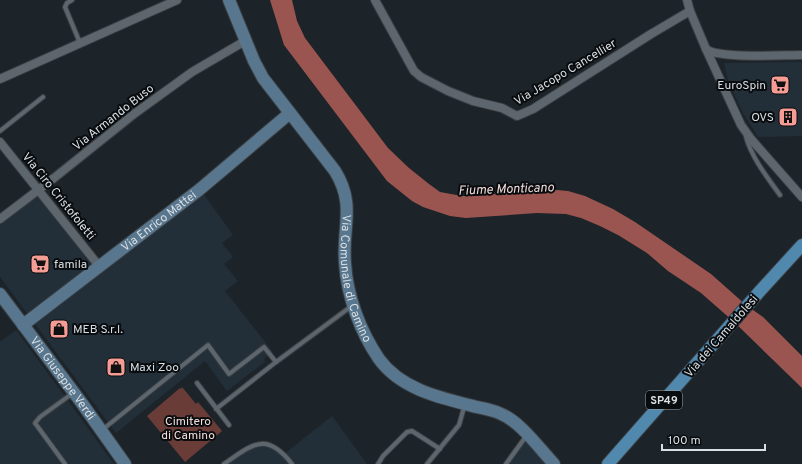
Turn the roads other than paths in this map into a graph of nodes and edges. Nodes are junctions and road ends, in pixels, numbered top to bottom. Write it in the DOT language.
graph roads {
  1 [pos="72,0"];
  2 [pos="177,0"];
  3 [pos="228,0"];
  4 [pos="375,0"];
  5 [pos="687,0"];
  6 [pos="65,2"];
  7 [pos="690,11"];
  8 [pos="245,41"];
  9 [pos="80,43"];
  10 [pos="706,49"];
  11 [pos="727,55"];
  12 [pos="802,55"];
  13 [pos="714,68"];
  14 [pos="0,79"];
  15 [pos="43,97"];
  16 [pos="290,113"];
  17 [pos="745,130"];
  18 [pos="0,131"];
  19 [pos="0,142"];
  20 [pos="39,190"];
  21 [pos="780,195"];
  22 [pos="802,197"];
  23 [pos="0,219"];
  24 [pos="802,245"];
  25 [pos="99,266"];
  26 [pos="0,294"];
  27 [pos="349,308"];
  28 [pos="23,325"];
  29 [pos="276,362"];
  30 [pos="197,383"];
  31 [pos="74,392"];
  32 [pos="465,404"];
  33 [pos="216,408"];
  34 [pos="228,425"];
  35 [pos="101,431"];
  36 [pos="528,435"];
  37 [pos="440,448"];
  38 [pos="509,460"];
  39 [pos="66,464"];
  40 [pos="125,464"];
  41 [pos="224,464"];
  42 [pos="292,464"];
  43 [pos="378,464"];
  44 [pos="427,464"];
  45 [pos="506,464"];
  46 [pos="513,464"];
  47 [pos="554,464"];
  48 [pos="608,464"];
  1 -- 6 [label="lane"];
  2 -- 9 [label="street"];
  3 -- 8 [label="street, Via Comunale di Camino"];
  4 -- 7 [label="street, Via Jacopo Cancellier"];
  5 -- 7 [label="street"];
  6 -- 9 [label="lane"];
  7 -- 10 [label="street"];
  8 -- 16 [label="street, Via Comunale di Camino"];
  8 -- 20 [label="street, Via Armando Buso"];
  9 -- 14 [label="street"];
  10 -- 11 [label="street"];
  10 -- 13 [label="street"];
  11 -- 12 [label="street"];
  11 -- 13 [label="street"];
  13 -- 17 [label="street"];
  15 -- 18 [label="lane"];
  16 -- 25 [label="street, Via Enrico Mattei"];
  16 -- 32 [label="street, Via Comunale di Camino"];
  17 -- 21 [label="lane"];
  17 -- 22 [label="street"];
  19 -- 20 [label="street, Via Ciro Cristofoletti"];
  20 -- 23 [label="street, Via Armando Buso"];
  20 -- 25 [label="street, Via Ciro Cristofoletti"];
  24 -- 48 [label="main road, Via dei Camaldolesi / SP49"];
  25 -- 28 [label="street, Via Enrico Mattei"];
  26 -- 28 [label="street, Via Giuseppe Verdi"];
  27 -- 29 [label="lane"];
  28 -- 31 [label="street, Via Giuseppe Verdi"];
  29 -- 33 [label="lane"];
  29 -- 35 [label="lane"];
  30 -- 33 [label="lane"];
  31 -- 35 [label="street, Via Giuseppe Verdi"];
  31 -- 39 [label="lane"];
  32 -- 36 [label="street, Via Comunale di Camino"];
  32 -- 37 [label="lane"];
  33 -- 34 [label="lane"];
  35 -- 40 [label="street, Via Giuseppe Verdi"];
  36 -- 38 [label="lane"];
  36 -- 47 [label="street, Via Comunale di Camino"];
  37 -- 43 [label="lane"];
  37 -- 44 [label="lane"];
  38 -- 45 [label="lane"];
  38 -- 46 [label="lane"];
  41 -- 42 [label="lane"];
}
